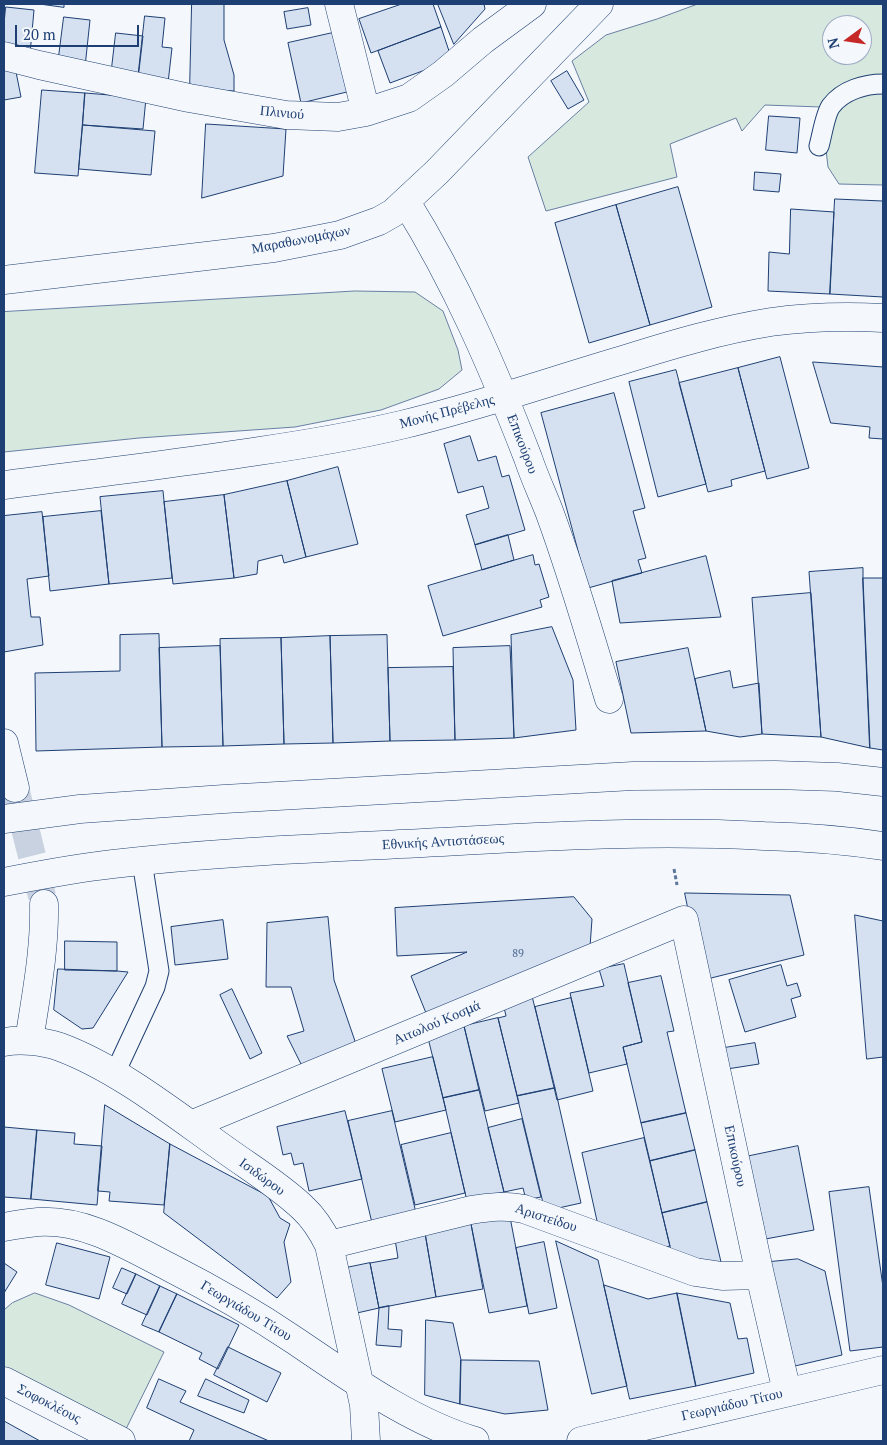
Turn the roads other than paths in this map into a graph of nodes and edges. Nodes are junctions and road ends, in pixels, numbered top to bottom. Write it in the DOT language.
graph roads {
  1 [pos="339,4"];
  2 [pos="532,4"];
  3 [pos="595,5"];
  4 [pos="4,56"];
  5 [pos="883,84"];
  6 [pos="366,112"];
  7 [pos="819,146"];
  8 [pos="406,202"];
  9 [pos="4,280"];
  10 [pos="883,318"];
  11 [pos="503,396"];
  12 [pos="4,485"];
  13 [pos="609,699"];
  14 [pos="4,743"];
  15 [pos="883,782"];
  16 [pos="15,788"];
  17 [pos="4,819"];
  18 [pos="883,846"];
  19 [pos="142,861"];
  20 [pos="4,882"];
  21 [pos="44,904"];
  22 [pos="684,920"];
  23 [pos="16,1041"];
  24 [pos="115,1073"];
  25 [pos="190,1125"];
  26 [pos="4,1227"];
  27 [pos="329,1245"];
  28 [pos="760,1275"];
  29 [pos="883,1370"];
  30 [pos="4,1381"];
  31 [pos="360,1385"];
  32 [pos="787,1392"];
  33 [pos="122,1441"];
  34 [pos="366,1441"];
  35 [pos="475,1441"];
  36 [pos="581,1441"];
  1 -- 6 [label="street"];
  2 -- 6 [label="street, Πλινιού"];
  3 -- 8 [label="street, Μαραθωνομάχων"];
  4 -- 6 [label="street, Πλινιού"];
  5 -- 7 [label="lane"];
  8 -- 9 [label="street, Μαραθωνομάχων"];
  8 -- 11 [label="street, Επικούρου"];
  10 -- 11 [label="street, Μονής Πρέβελης"];
  11 -- 12 [label="street, Μονής Πρέβελης"];
  11 -- 13 [label="street, Επικούρου"];
  14 -- 16 [label="street"];
  15 -- 17 [label="street"];
  18 -- 19 [label="street, Εθνικής Αντιστάσεως"];
  19 -- 20 [label="street, Εθνικής Αντιστάσεως"];
  19 -- 24 [label="lane"];
  21 -- 23 [label="street"];
  22 -- 25 [label="street, Αιτωλού Κοσμά"];
  22 -- 28 [label="street, Επικούρου"];
  23 -- 24 [label="street, Ισιδώρου"];
  24 -- 25 [label="street, Ισιδώρου"];
  25 -- 27 [label="street, Ισιδώρου"];
  26 -- 31 [label="street, Γεωργιάδου Τίτου"];
  27 -- 28 [label="street, Αριστείδου"];
  27 -- 31 [label="street, Ισιδώρου"];
  28 -- 32 [label="street, Επικούρου"];
  29 -- 32 [label="street, Γεωργιάδου Τίτου"];
  30 -- 33 [label="street, Σοφοκλέους"];
  31 -- 34 [label="street, Ισιδώρου"];
  31 -- 35 [label="street, Γεωργιάδου Τίτου"];
  32 -- 36 [label="street, Γεωργιάδου Τίτου"];
}
